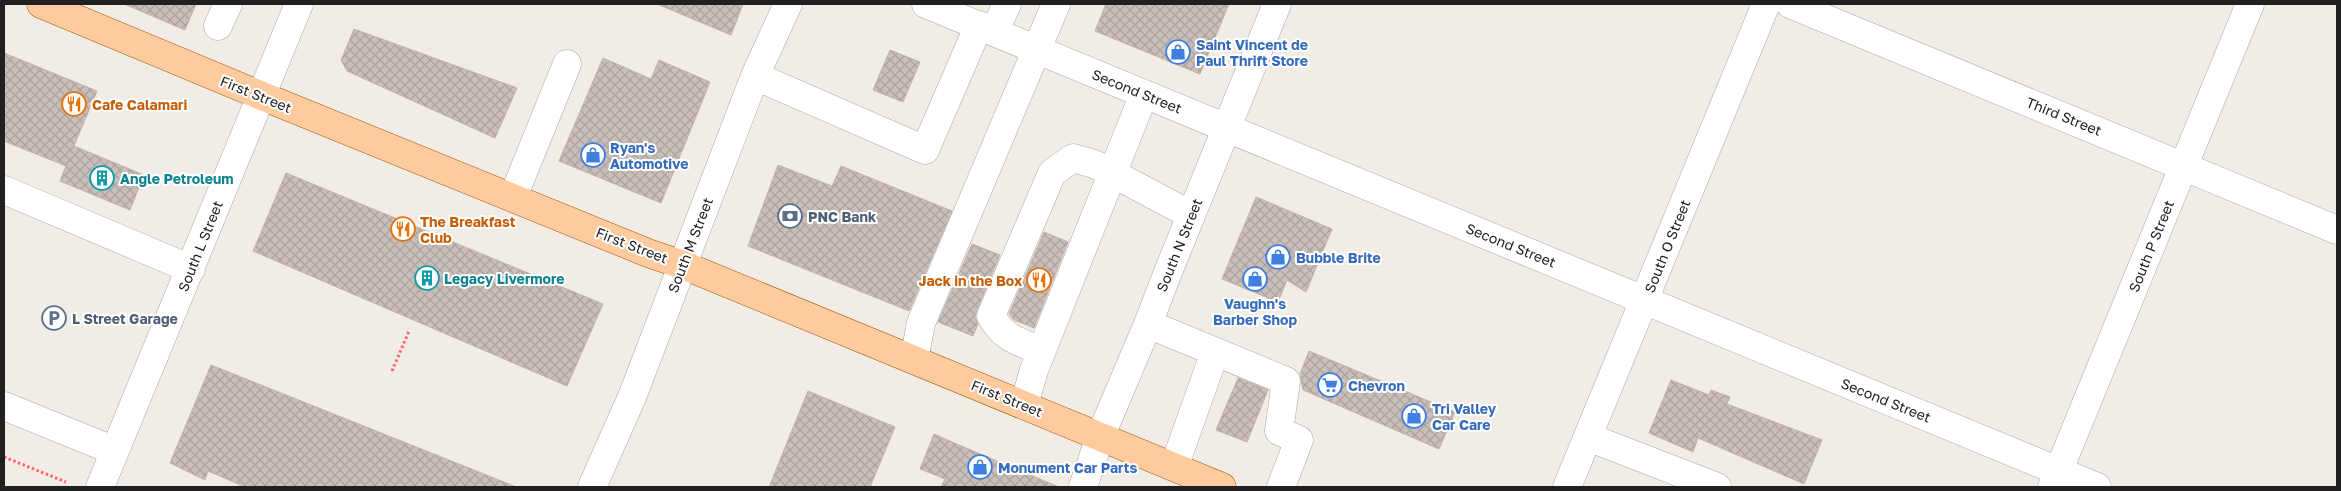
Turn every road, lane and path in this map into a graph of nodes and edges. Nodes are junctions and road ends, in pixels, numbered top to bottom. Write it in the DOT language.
graph roads {
  1 [pos="41,4"];
  2 [pos="299,4"];
  3 [pos="788,4"];
  4 [pos="926,4"];
  5 [pos="1007,4"];
  6 [pos="1056,4"];
  7 [pos="1278,4"];
  8 [pos="1766,4"];
  9 [pos="1790,4"];
  10 [pos="2250,4"];
  11 [pos="987,29"];
  12 [pos="1036,49"];
  13 [pos="567,64"];
  14 [pos="755,76"];
  15 [pos="1144,94"];
  16 [pos="262,96"];
  17 [pos="1227,128"];
  18 [pos="2184,166"];
  19 [pos="1112,173"];
  20 [pos="4,190"];
  21 [pos="513,197"];
  22 [pos="1191,215"];
  23 [pos="2337,230"];
  24 [pos="683,265"];
  25 [pos="191,269"];
  26 [pos="1645,300"];
  27 [pos="1148,324"];
  28 [pos="408,331"];
  29 [pos="1041,351"];
  30 [pos="1215,352"];
  31 [pos="914,360"];
  32 [pos="392,371"];
  33 [pos="1024,405"];
  34 [pos="4,406"];
  35 [pos="1100,437"];
  36 [pos="1588,437"];
  37 [pos="115,451"];
  38 [pos="4,458"];
  39 [pos="1174,467"];
  40 [pos="2056,479"];
  41 [pos="66,482"];
  42 [pos="100,487"];
  43 [pos="592,487"];
  44 [pos="1083,487"];
  45 [pos="1222,487"];
  46 [pos="1281,487"];
  47 [pos="1567,487"];
  48 [pos="1717,487"];
  49 [pos="2097,487"];
  1 -- 16 [label="main road, First Street"];
  2 -- 16 [label="street, South L Street"];
  3 -- 14 [label="street, South M Street"];
  4 -- 11 [label="street, Second Street"];
  5 -- 11 [label="street"];
  6 -- 12 [label="street"];
  7 -- 17 [label="street, South N Street"];
  8 -- 26 [label="street, South O Street"];
  9 -- 18 [label="street, Third Street"];
  10 -- 18 [label="street, South P Street"];
  11 -- 12 [label="street, Second Street"];
  11 -- 14 [label="street"];
  12 -- 15 [label="street, Second Street"];
  12 -- 31 [label="street"];
  13 -- 21 [label="street"];
  14 -- 24 [label="street, South M Street"];
  15 -- 17 [label="street, Second Street"];
  15 -- 19 [label="street"];
  16 -- 21 [label="main road, First Street"];
  16 -- 25 [label="street, South L Street"];
  17 -- 22 [label="street, South N Street"];
  17 -- 26 [label="street, Second Street"];
  18 -- 23 [label="street, Third Street"];
  18 -- 40 [label="street, South P Street"];
  19 -- 22 [label="street"];
  19 -- 29 [label="street"];
  19 -- 29 [label="street"];
  20 -- 25 [label="street"];
  21 -- 24 [label="main road, First Street"];
  22 -- 27 [label="street, South N Street"];
  24 -- 31 [label="main road, First Street"];
  24 -- 43 [label="street, South M Street"];
  25 -- 37 [label="street, South L Street"];
  26 -- 36 [label="street, South O Street"];
  26 -- 40 [label="street, Second Street"];
  27 -- 30 [label="street"];
  27 -- 35 [label="street, South N Street"];
  28 -- 32 [label="path"];
  29 -- 33 [label="street"];
  30 -- 39 [label="street"];
  30 -- 46 [label="street"];
  31 -- 33 [label="main road, First Street"];
  33 -- 35 [label="main road, First Street"];
  34 -- 37 [label="street"];
  35 -- 39 [label="main road, First Street"];
  35 -- 44 [label="street, South N Street"];
  36 -- 47 [label="street, South O Street"];
  36 -- 48 [label="street"];
  37 -- 42 [label="street, South L Street"];
  38 -- 41 [label="path"];
  39 -- 45 [label="main road, First Street"];
  40 -- 49 [label="street, Second Street"];
}
